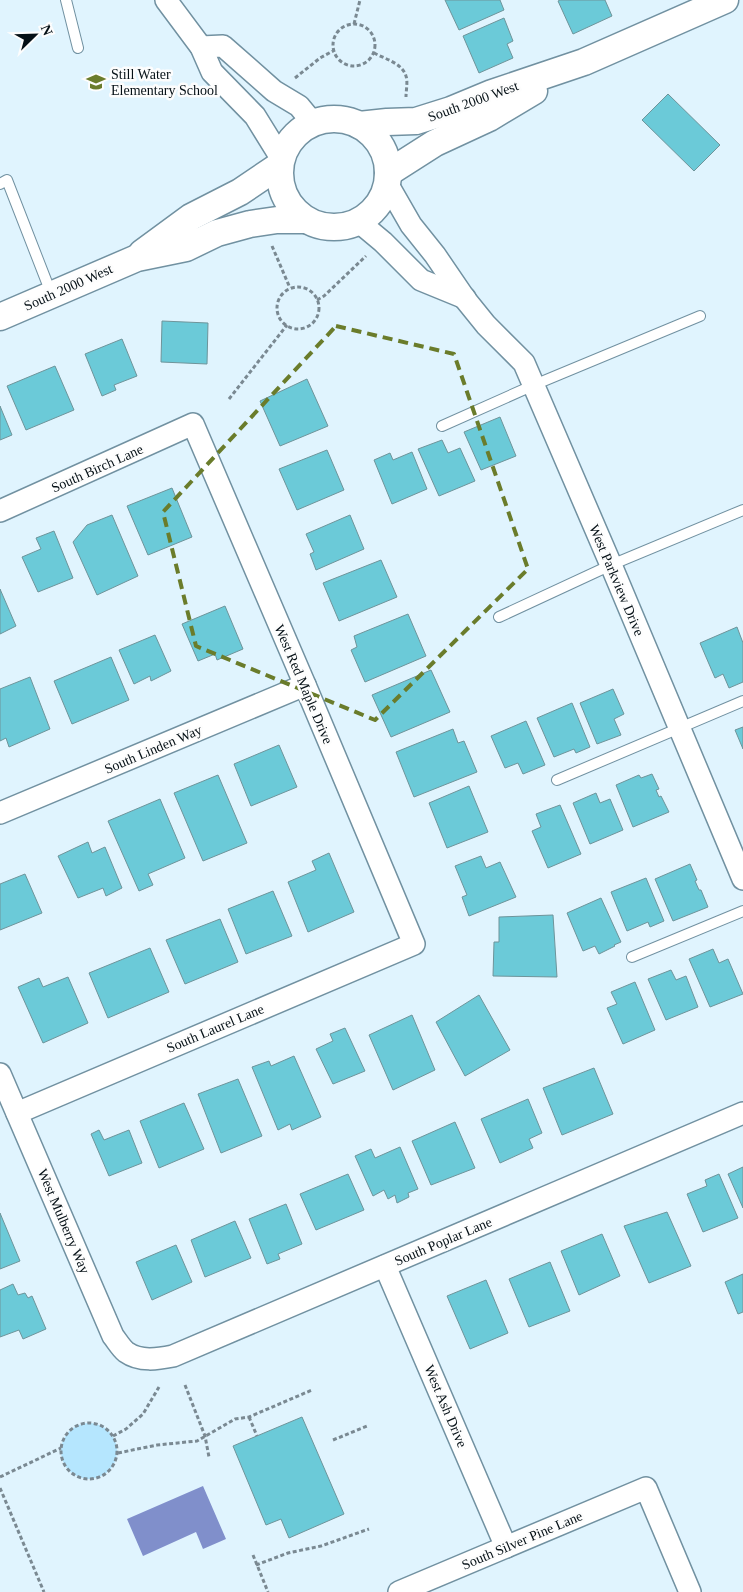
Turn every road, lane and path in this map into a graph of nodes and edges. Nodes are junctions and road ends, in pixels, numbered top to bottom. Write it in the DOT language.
graph roads {
  1 [pos="66,0"];
  2 [pos="166,0"];
  3 [pos="360,0"];
  4 [pos="725,0"];
  5 [pos="354,24"];
  6 [pos="201,47"];
  7 [pos="78,48"];
  8 [pos="333,51"];
  9 [pos="374,53"];
  10 [pos="584,62"];
  11 [pos="294,79"];
  12 [pos="409,105"];
  13 [pos="312,123"];
  14 [pos="359,125"];
  15 [pos="281,161"];
  16 [pos="388,179"];
  17 [pos="0,184"];
  18 [pos="304,220"];
  19 [pos="359,222"];
  20 [pos="269,238"];
  21 [pos="366,256"];
  22 [pos="137,258"];
  23 [pos="290,288"];
  24 [pos="51,295"];
  25 [pos="465,298"];
  26 [pos="317,300"];
  27 [pos="700,316"];
  28 [pos="0,317"];
  29 [pos="287,325"];
  30 [pos="534,385"];
  31 [pos="229,399"];
  32 [pos="193,424"];
  33 [pos="442,426"];
  34 [pos="743,510"];
  35 [pos="0,511"];
  36 [pos="611,565"];
  37 [pos="499,616"];
  38 [pos="305,685"];
  39 [pos="743,701"];
  40 [pos="679,728"];
  41 [pos="557,780"];
  42 [pos="0,813"];
  43 [pos="743,879"];
  44 [pos="743,911"];
  45 [pos="414,944"];
  46 [pos="632,957"];
  47 [pos="0,1074"];
  48 [pos="17,1112"];
  49 [pos="743,1113"];
  50 [pos="385,1266"];
  51 [pos="140,1358"];
  52 [pos="185,1385"];
  53 [pos="159,1387"];
  54 [pos="312,1390"];
  55 [pos="249,1417"];
  56 [pos="367,1426"];
  57 [pos="113,1436"];
  58 [pos="205,1436"];
  59 [pos="257,1436"];
  60 [pos="333,1440"];
  61 [pos="61,1448"];
  62 [pos="118,1453"];
  63 [pos="209,1457"];
  64 [pos="0,1477"];
  65 [pos="0,1488"];
  66 [pos="369,1529"];
  67 [pos="506,1546"];
  68 [pos="253,1556"];
  69 [pos="256,1565"];
  70 [pos="44,1592"];
  71 [pos="268,1592"];
  72 [pos="399,1592"];
  73 [pos="690,1592"];
  1 -- 7 [label="lane"];
  2 -- 6 [label="street"];
  3 -- 5 [label="path"];
  4 -- 10 [label="street, South 2000 West"];
  5 -- 8 [label="path"];
  5 -- 9 [label="path"];
  6 -- 13 [label="street"];
  6 -- 15 [label="street"];
  8 -- 9 [label="path"];
  8 -- 11 [label="path"];
  9 -- 12 [label="path"];
  10 -- 14 [label="street, South 2000 West"];
  10 -- 16 [label="street, South 2000 West"];
  13 -- 14 [label="street"];
  13 -- 15 [label="street"];
  14 -- 16 [label="street"];
  15 -- 18 [label="street"];
  15 -- 22 [label="street, South 2000 West"];
  16 -- 19 [label="street"];
  16 -- 25 [label="street, West Parkview Drive"];
  17 -- 24 [label="lane"];
  18 -- 19 [label="street"];
  18 -- 22 [label="street, South 2000 West"];
  19 -- 25 [label="street, West Parkview Drive"];
  20 -- 23 [label="path"];
  21 -- 26 [label="path"];
  22 -- 24 [label="street, South 2000 West"];
  23 -- 26 [label="path"];
  23 -- 29 [label="path"];
  24 -- 28 [label="street, South 2000 West"];
  25 -- 30 [label="street, West Parkview Drive"];
  26 -- 29 [label="path"];
  27 -- 30 [label="lane"];
  29 -- 31 [label="path"];
  30 -- 33 [label="lane"];
  30 -- 36 [label="street, West Parkview Drive"];
  32 -- 35 [label="street, South Birch Lane"];
  32 -- 38 [label="street, West Red Maple Drive"];
  34 -- 36 [label="lane"];
  36 -- 37 [label="lane"];
  36 -- 40 [label="street, West Parkview Drive"];
  38 -- 42 [label="street, South Linden Way"];
  38 -- 45 [label="street, West Red Maple Drive"];
  39 -- 40 [label="lane"];
  40 -- 41 [label="lane"];
  40 -- 43 [label="street, West Parkview Drive"];
  44 -- 46 [label="lane"];
  45 -- 48 [label="street, South Laurel Lane"];
  47 -- 48 [label="street, West Mulberry Way"];
  48 -- 51 [label="street, West Mulberry Way"];
  49 -- 50 [label="street, South Poplar Lane"];
  50 -- 51 [label="street, South Poplar Lane"];
  50 -- 67 [label="street, West Ash Drive"];
  52 -- 58 [label="path"];
  53 -- 57 [label="path"];
  54 -- 55 [label="path"];
  55 -- 58 [label="path"];
  55 -- 59 [label="path"];
  56 -- 60 [label="path"];
  57 -- 61 [label="path"];
  57 -- 62 [label="path"];
  58 -- 62 [label="path"];
  58 -- 63 [label="path"];
  61 -- 62 [label="path"];
  61 -- 64 [label="path"];
  65 -- 70 [label="path"];
  66 -- 69 [label="path"];
  67 -- 72 [label="street, South Silver Pine Lane"];
  67 -- 73 [label="street, South Silver Pine Lane"];
  68 -- 69 [label="path"];
  69 -- 71 [label="path"];
}
